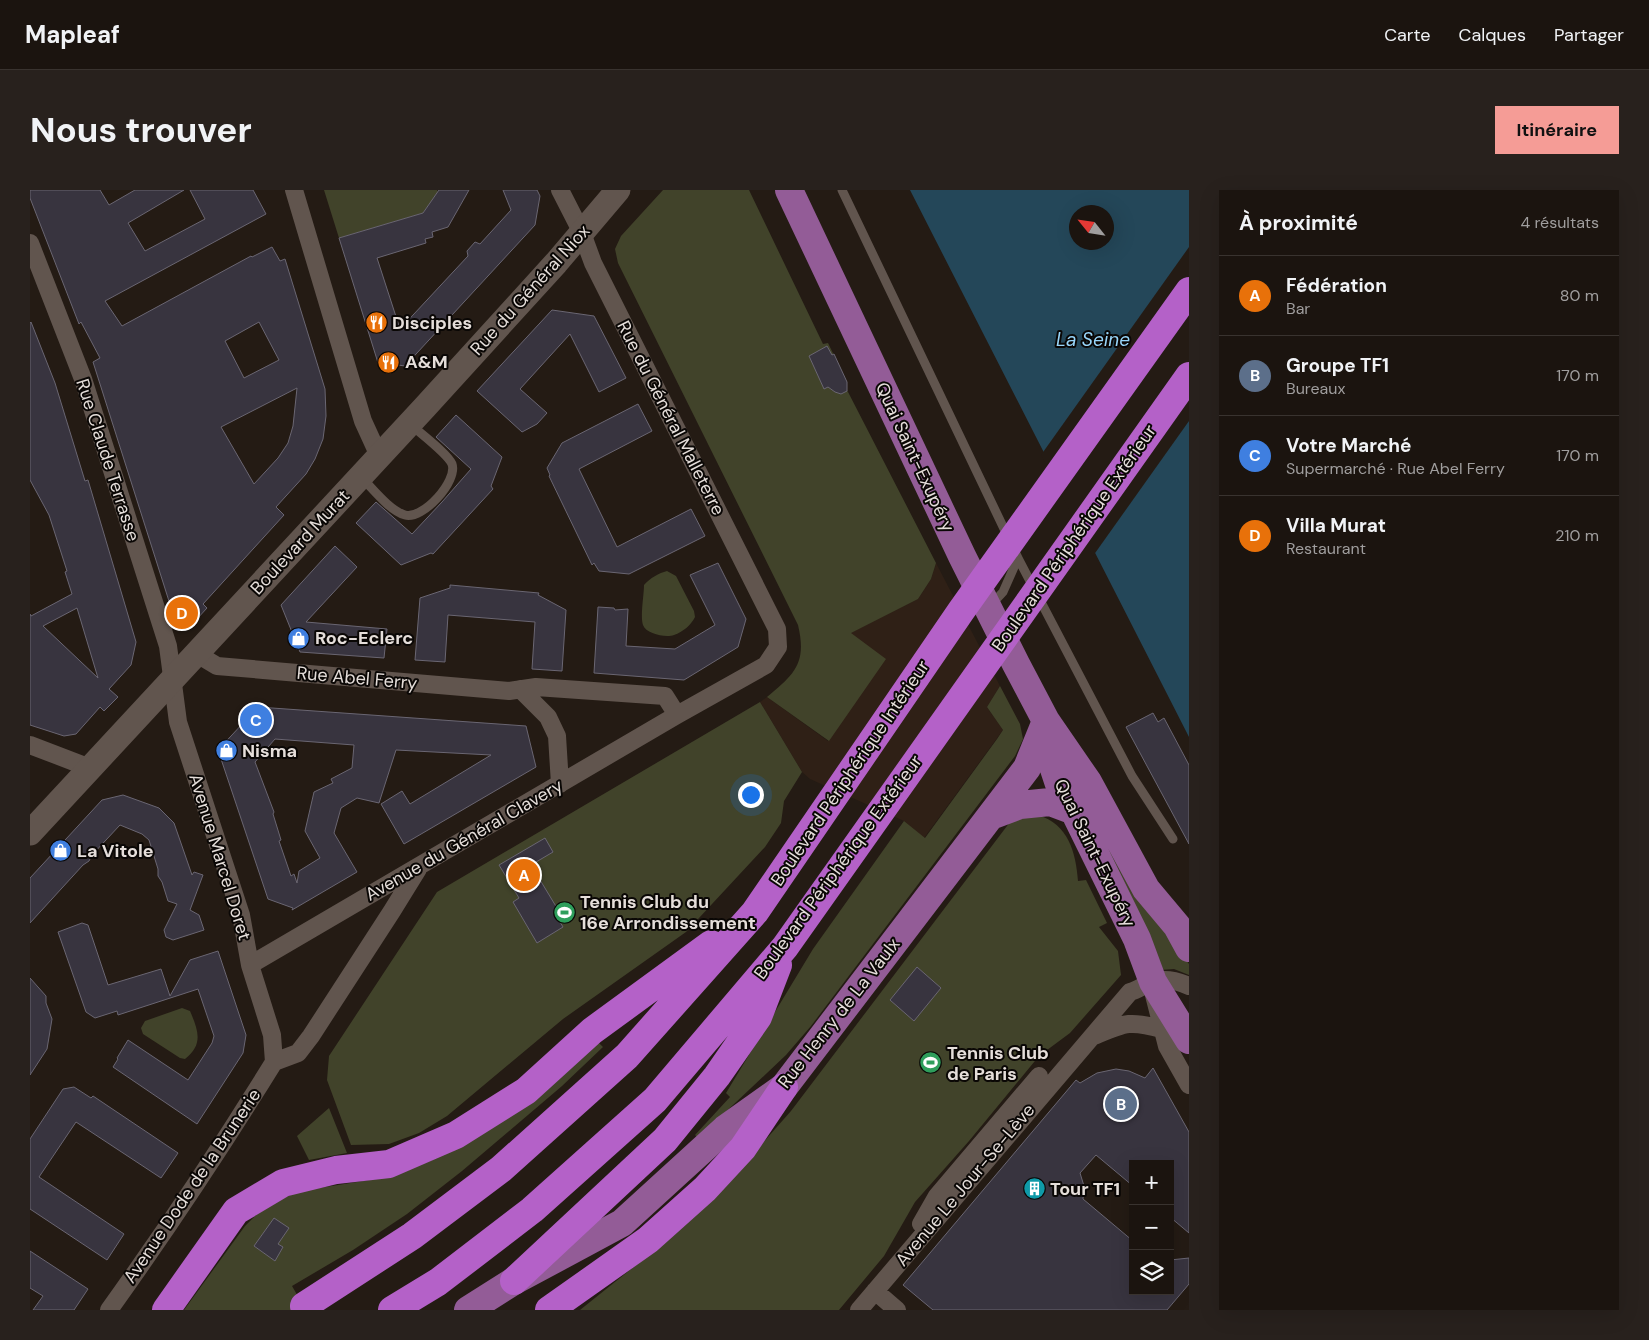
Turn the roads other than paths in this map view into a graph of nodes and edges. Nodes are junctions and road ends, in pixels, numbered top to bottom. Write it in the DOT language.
graph roads {
  1 [pos="294,190"];
  2 [pos="560,190"];
  3 [pos="618,190"];
  4 [pos="789,190"];
  5 [pos="842,190"];
  6 [pos="582,233"];
  7 [pos="30,243"];
  8 [pos="1189,290"];
  9 [pos="1189,376"];
  10 [pos="409,423"];
  11 [pos="379,456"];
  12 [pos="361,476"];
  13 [pos="1018,558"];
  14 [pos="988,608"];
  15 [pos="778,647"];
  16 [pos="197,654"];
  17 [pos="172,681"];
  18 [pos="520,690"];
  19 [pos="677,715"];
  20 [pos="1046,721"];
  21 [pos="30,745"];
  22 [pos="90,768"];
  23 [pos="560,784"];
  24 [pos="1074,812"];
  25 [pos="991,816"];
  26 [pos="30,832"];
  27 [pos="1174,839"];
  28 [pos="419,866"];
  29 [pos="755,912"];
  30 [pos="1183,937"];
  31 [pos="784,947"];
  32 [pos="250,965"];
  33 [pos="1153,982"];
  34 [pos="1189,986"];
  35 [pos="1162,1029"];
  36 [pos="1091,1037"];
  37 [pos="1189,1040"];
  38 [pos="274,1062"];
  39 [pos="1039,1076"];
  40 [pos="1189,1085"];
  41 [pos="784,1087"];
  42 [pos="896,1267"];
  43 [pos="514,1281"];
  44 [pos="875,1291"];
  45 [pos="304,1306"];
  46 [pos="109,1310"];
  47 [pos="166,1310"];
  48 [pos="392,1310"];
  49 [pos="468,1310"];
  50 [pos="549,1310"];
  51 [pos="859,1310"];
  52 [pos="897,1310"];
  1 -- 11 [label="street"];
  2 -- 6 [label="street, Rue du Général Malleterre"];
  3 -- 6 [label="main road, Rue du Général Niox"];
  4 -- 14 [label="main road, Quai Saint-Exupéry"];
  5 -- 13 [label="lane"];
  6 -- 10 [label="main road, Rue du Général Niox"];
  6 -- 15 [label="street, Rue du Général Malleterre"];
  7 -- 17 [label="street, Rue Claude Terrasse"];
  8 -- 29 [label="highway, Boulevard Périphérique Intérieur"];
  9 -- 31 [label="highway, Boulevard Périphérique Extérieur"];
  10 -- 11 [label="main road, Rue du Général Niox"];
  10 -- 12 [label="lane"];
  11 -- 12 [label="main road, Boulevard Murat"];
  12 -- 16 [label="main road, Boulevard Murat"];
  13 -- 14 [label="lane"];
  13 -- 27 [label="lane"];
  14 -- 20 [label="main road, Quai Saint-Exupéry"];
  15 -- 19 [label="street, Avenue du Général Clavery"];
  16 -- 17 [label="main road, Boulevard Murat"];
  16 -- 18 [label="street, Rue Abel Ferry"];
  17 -- 22 [label="main road, Boulevard Murat"];
  17 -- 32 [label="street, Avenue Marcel Doret"];
  18 -- 19 [label="street, Rue Abel Ferry"];
  18 -- 23 [label="street"];
  19 -- 23 [label="street, Avenue du Général Clavery"];
  20 -- 24 [label="main road, Quai Saint-Exupéry"];
  20 -- 25 [label="main road, Rue Henry de La Vaulx"];
  20 -- 30 [label="main road, Quai Saint-Exupéry"];
  21 -- 22 [label="street"];
  22 -- 26 [label="main road, Boulevard Murat"];
  23 -- 28 [label="street, Avenue du Général Clavery"];
  24 -- 25 [label="main road"];
  24 -- 33 [label="main road, Quai Saint-Exupéry"];
  25 -- 41 [label="main road, Rue Henry de La Vaulx"];
  28 -- 32 [label="street, Avenue du Général Clavery"];
  28 -- 38 [label="street"];
  29 -- 45 [label="highway, Boulevard Périphérique Intérieur"];
  29 -- 47 [label="highway"];
  31 -- 43 [label="highway"];
  31 -- 48 [label="highway, Boulevard Périphérique Extérieur"];
  32 -- 38 [label="street, Avenue Marcel Doret"];
  33 -- 34 [label="street"];
  33 -- 35 [label="street"];
  33 -- 36 [label="street, Avenue Le Jour-Se-Lève"];
  33 -- 37 [label="main road, Quai Saint-Exupéry"];
  35 -- 36 [label="street, Avenue Le Jour-Se-Lève"];
  35 -- 40 [label="street"];
  36 -- 42 [label="street, Avenue Le Jour-Se-Lève"];
  38 -- 46 [label="street, Avenue Dode de la Brunerie"];
  39 -- 42 [label="street"];
  41 -- 43 [label="main road, Rue Henry de La Vaulx"];
  41 -- 50 [label="highway"];
  42 -- 44 [label="street, Avenue Le Jour-Se-Lève"];
  43 -- 49 [label="main road, Rue Henry de La Vaulx"];
  44 -- 51 [label="street, Avenue Le Jour-Se-Lève"];
  44 -- 52 [label="street"];
}
